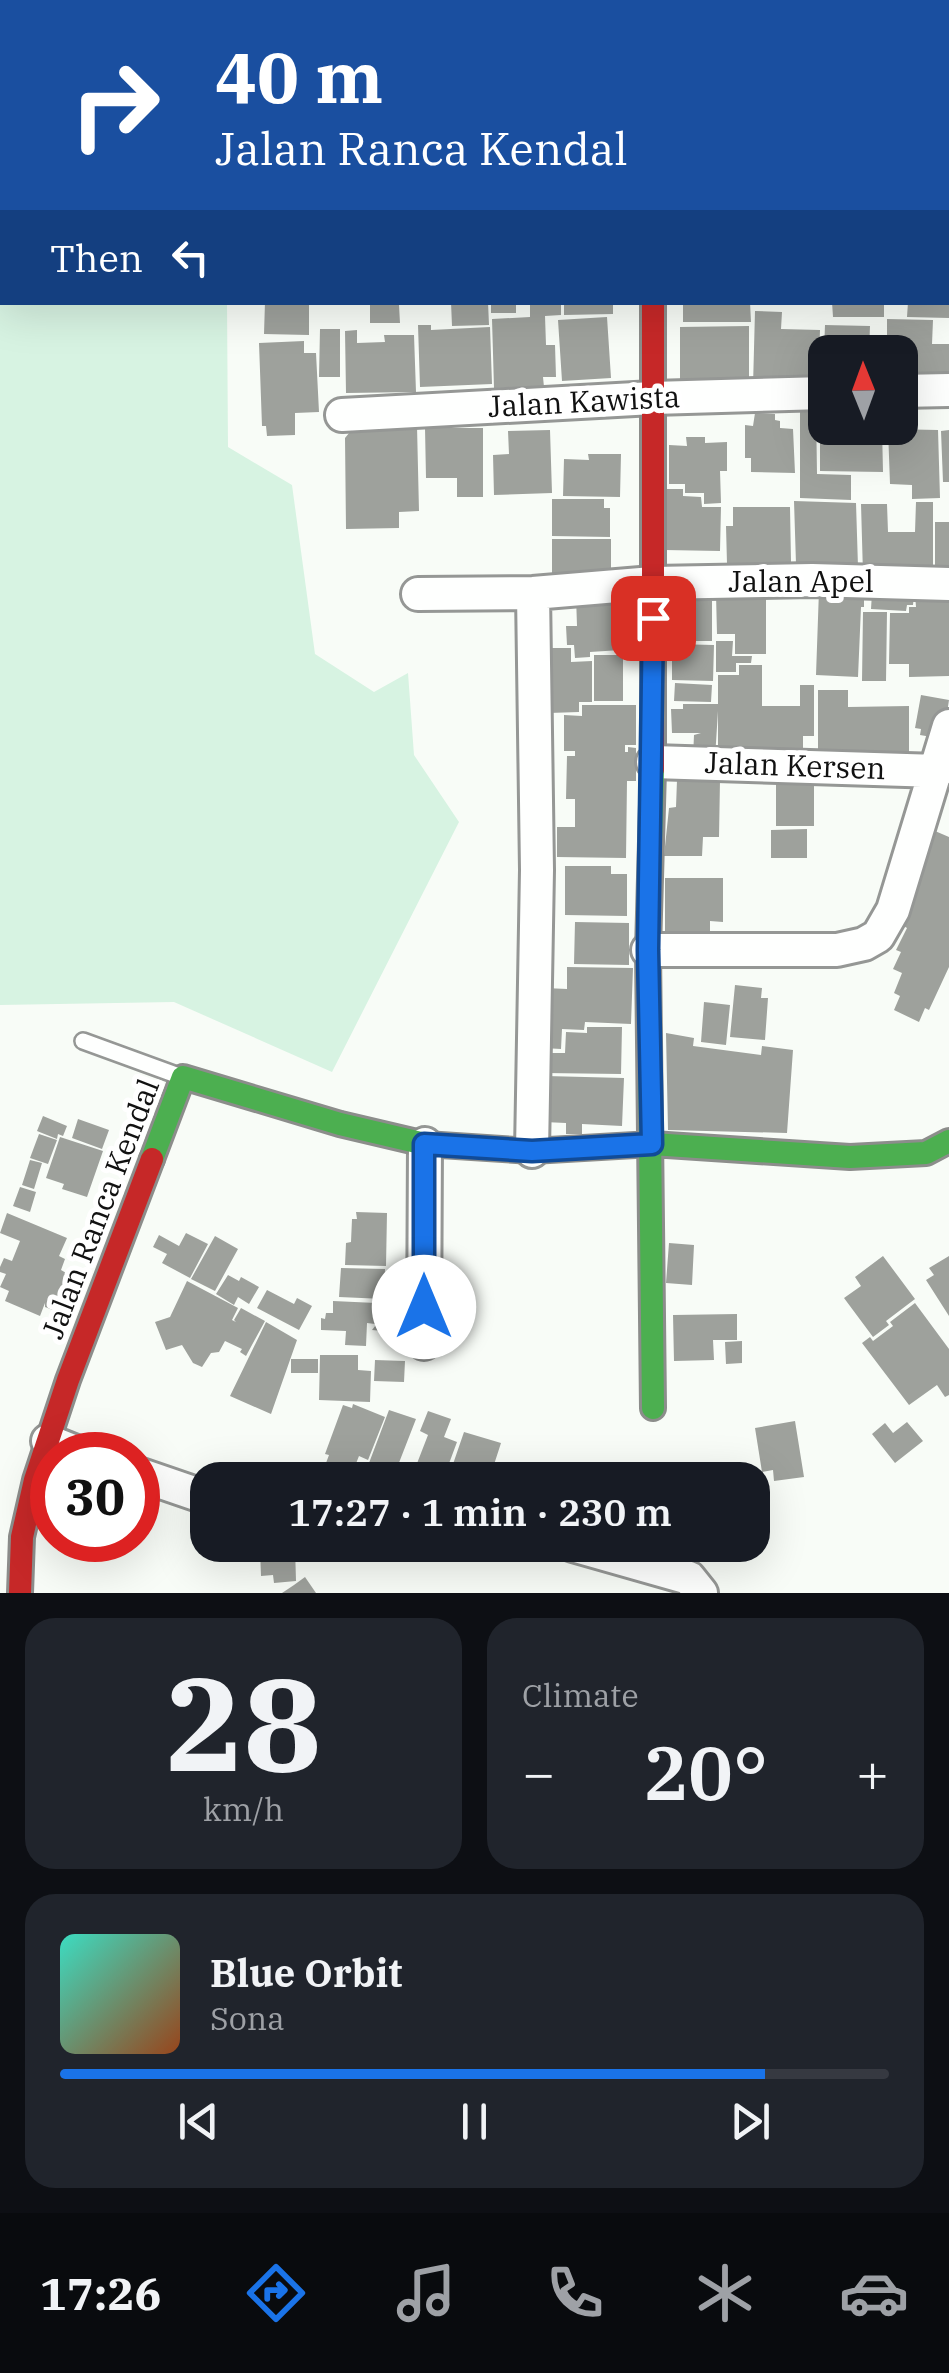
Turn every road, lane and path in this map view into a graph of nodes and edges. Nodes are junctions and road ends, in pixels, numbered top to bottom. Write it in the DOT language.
graph roads {
  1 [pos="653,305"];
  2 [pos="949,390"];
  3 [pos="918,391"];
  4 [pos="808,393"];
  5 [pos="653,398"];
  6 [pos="342,415"];
  7 [pos="653,584"];
  8 [pos="949,584"];
  9 [pos="533,593"];
  10 [pos="418,594"];
  11 [pos="949,726"];
  12 [pos="653,762"];
  13 [pos="938,771"];
  14 [pos="648,950"];
  15 [pos="82,1041"];
  16 [pos="183,1077"];
  17 [pos="424,1144"];
  18 [pos="652,1144"];
  19 [pos="532,1151"];
  20 [pos="948,1153"];
  21 [pos="424,1343"];
  22 [pos="654,1408"];
  23 [pos="51,1432"];
  24 [pos="160,1482"];
  25 [pos="190,1492"];
  26 [pos="30,1497"];
  27 [pos="633,1562"];
  28 [pos="20,1593"];
  29 [pos="701,1593"];
  1 -- 5 [label="street"];
  2 -- 3 [label="street"];
  4 -- 5 [label="street, Jalan Kawista"];
  5 -- 6 [label="street, Jalan Kawista"];
  5 -- 7 [label="street"];
  7 -- 8 [label="street, Jalan Apel"];
  7 -- 9 [label="street, Jalan Apel"];
  7 -- 12 [label="street"];
  9 -- 10 [label="street, Jalan Apel"];
  9 -- 19 [label="street"];
  11 -- 13 [label="street"];
  12 -- 13 [label="street, Jalan Kersen"];
  12 -- 14 [label="street"];
  13 -- 14 [label="street"];
  14 -- 18 [label="street"];
  15 -- 16 [label="lane"];
  16 -- 17 [label="street, Jalan Ranca Kendal"];
  16 -- 23 [label="street, Jalan Ranca Kendal"];
  17 -- 19 [label="street, Jalan Ranca Kendal"];
  17 -- 21 [label="street"];
  18 -- 19 [label="street, Jalan Ranca Kendal"];
  18 -- 20 [label="street, Jalan Ranca Kendal"];
  18 -- 22 [label="street"];
  24 -- 25 [label="street"];
  26 -- 28 [label="street, Jalan Ranca Kendal"];
  27 -- 29 [label="street"];
}
